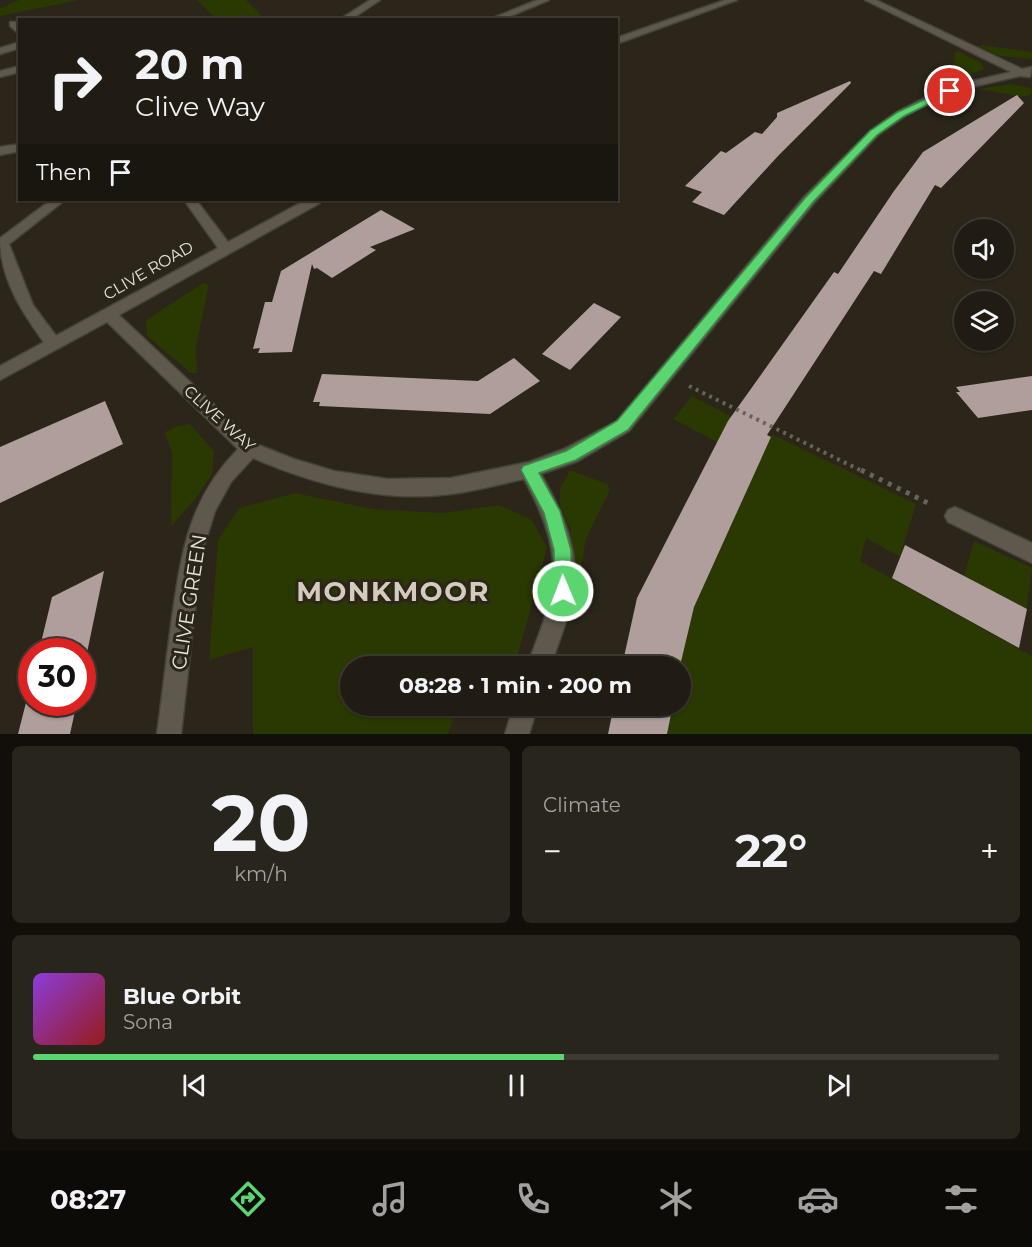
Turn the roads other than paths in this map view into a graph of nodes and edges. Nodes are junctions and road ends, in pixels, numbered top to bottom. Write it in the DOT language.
graph roads {
  1 [pos="376,0"];
  2 [pos="545,0"];
  3 [pos="733,0"];
  4 [pos="869,0"];
  5 [pos="347,18"];
  6 [pos="497,18"];
  7 [pos="618,40"];
  8 [pos="18,46"];
  9 [pos="0,51"];
  10 [pos="18,70"];
  11 [pos="0,74"];
  12 [pos="1028,74"];
  13 [pos="18,147"];
  14 [pos="0,151"];
  15 [pos="58,201"];
  16 [pos="191,201"];
  17 [pos="313,201"];
  18 [pos="1,243"];
  19 [pos="225,248"];
  20 [pos="108,314"];
  21 [pos="54,344"];
  22 [pos="0,374"];
  23 [pos="250,449"];
  24 [pos="529,470"];
  25 [pos="955,516"];
  26 [pos="1032,553"];
  27 [pos="542,656"];
  28 [pos="523,716"];
  29 [pos="169,734"];
  30 [pos="517,734"];
  1 -- 5 [label="street"];
  2 -- 6 [label="street"];
  3 -- 7 [label="street"];
  4 -- 12 [label="street"];
  8 -- 9 [label="street"];
  10 -- 11 [label="street"];
  12 -- 24 [label="street, CLIVE WAY"];
  13 -- 14 [label="street"];
  15 -- 18 [label="street"];
  16 -- 19 [label="street"];
  17 -- 19 [label="street, CLIVE ROAD"];
  18 -- 21 [label="street"];
  19 -- 20 [label="street, CLIVE ROAD"];
  20 -- 21 [label="street, CLIVE ROAD"];
  20 -- 23 [label="street, CLIVE WAY"];
  21 -- 22 [label="street, CLIVE ROAD"];
  23 -- 24 [label="street, CLIVE WAY"];
  23 -- 29 [label="street, CLIVE GREEN"];
  24 -- 27 [label="street"];
  25 -- 26 [label="street"];
  28 -- 30 [label="street"];
}
